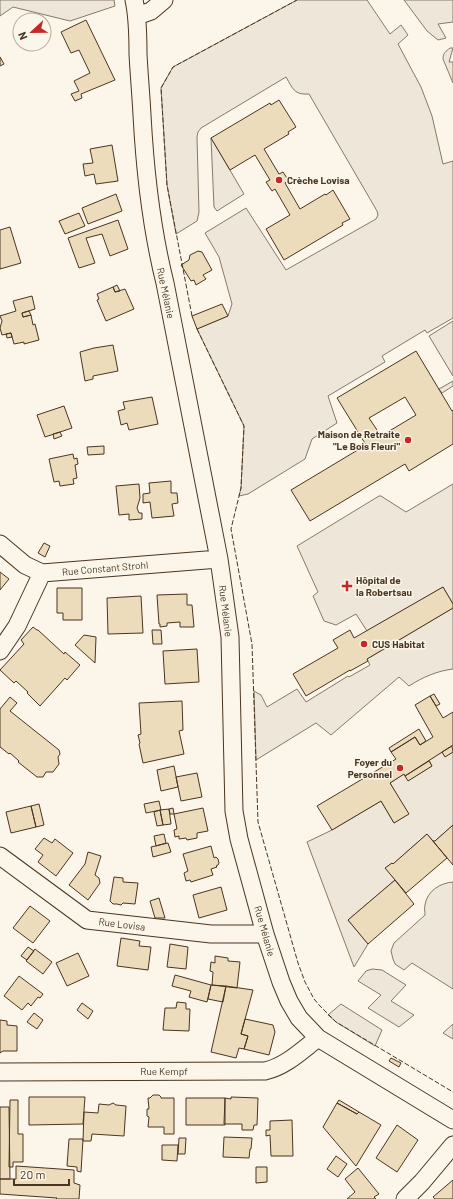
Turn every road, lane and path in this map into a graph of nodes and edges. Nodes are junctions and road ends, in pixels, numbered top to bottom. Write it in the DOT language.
graph roads {
  1 [pos="164,0"];
  2 [pos="136,8"];
  3 [pos="0,544"];
  4 [pos="219,559"];
  5 [pos="42,573"];
  6 [pos="0,651"];
  7 [pos="0,856"];
  8 [pos="265,934"];
  9 [pos="318,1038"];
  10 [pos="0,1072"];
  11 [pos="453,1120"];
  12 [pos="453,1146"];
  13 [pos="405,1199"];
  1 -- 2 [label="street"];
  2 -- 4 [label="street, Rue Mélanie"];
  3 -- 5 [label="street"];
  4 -- 5 [label="street, Rue Constant Strohl"];
  4 -- 8 [label="street, Rue Mélanie"];
  5 -- 6 [label="street"];
  7 -- 8 [label="street, Rue Lovisa"];
  8 -- 9 [label="street, Rue Mélanie"];
  9 -- 10 [label="street, Rue Kempf"];
  9 -- 11 [label="street, Rue Mélanie"];
  12 -- 13 [label="street"];
}
